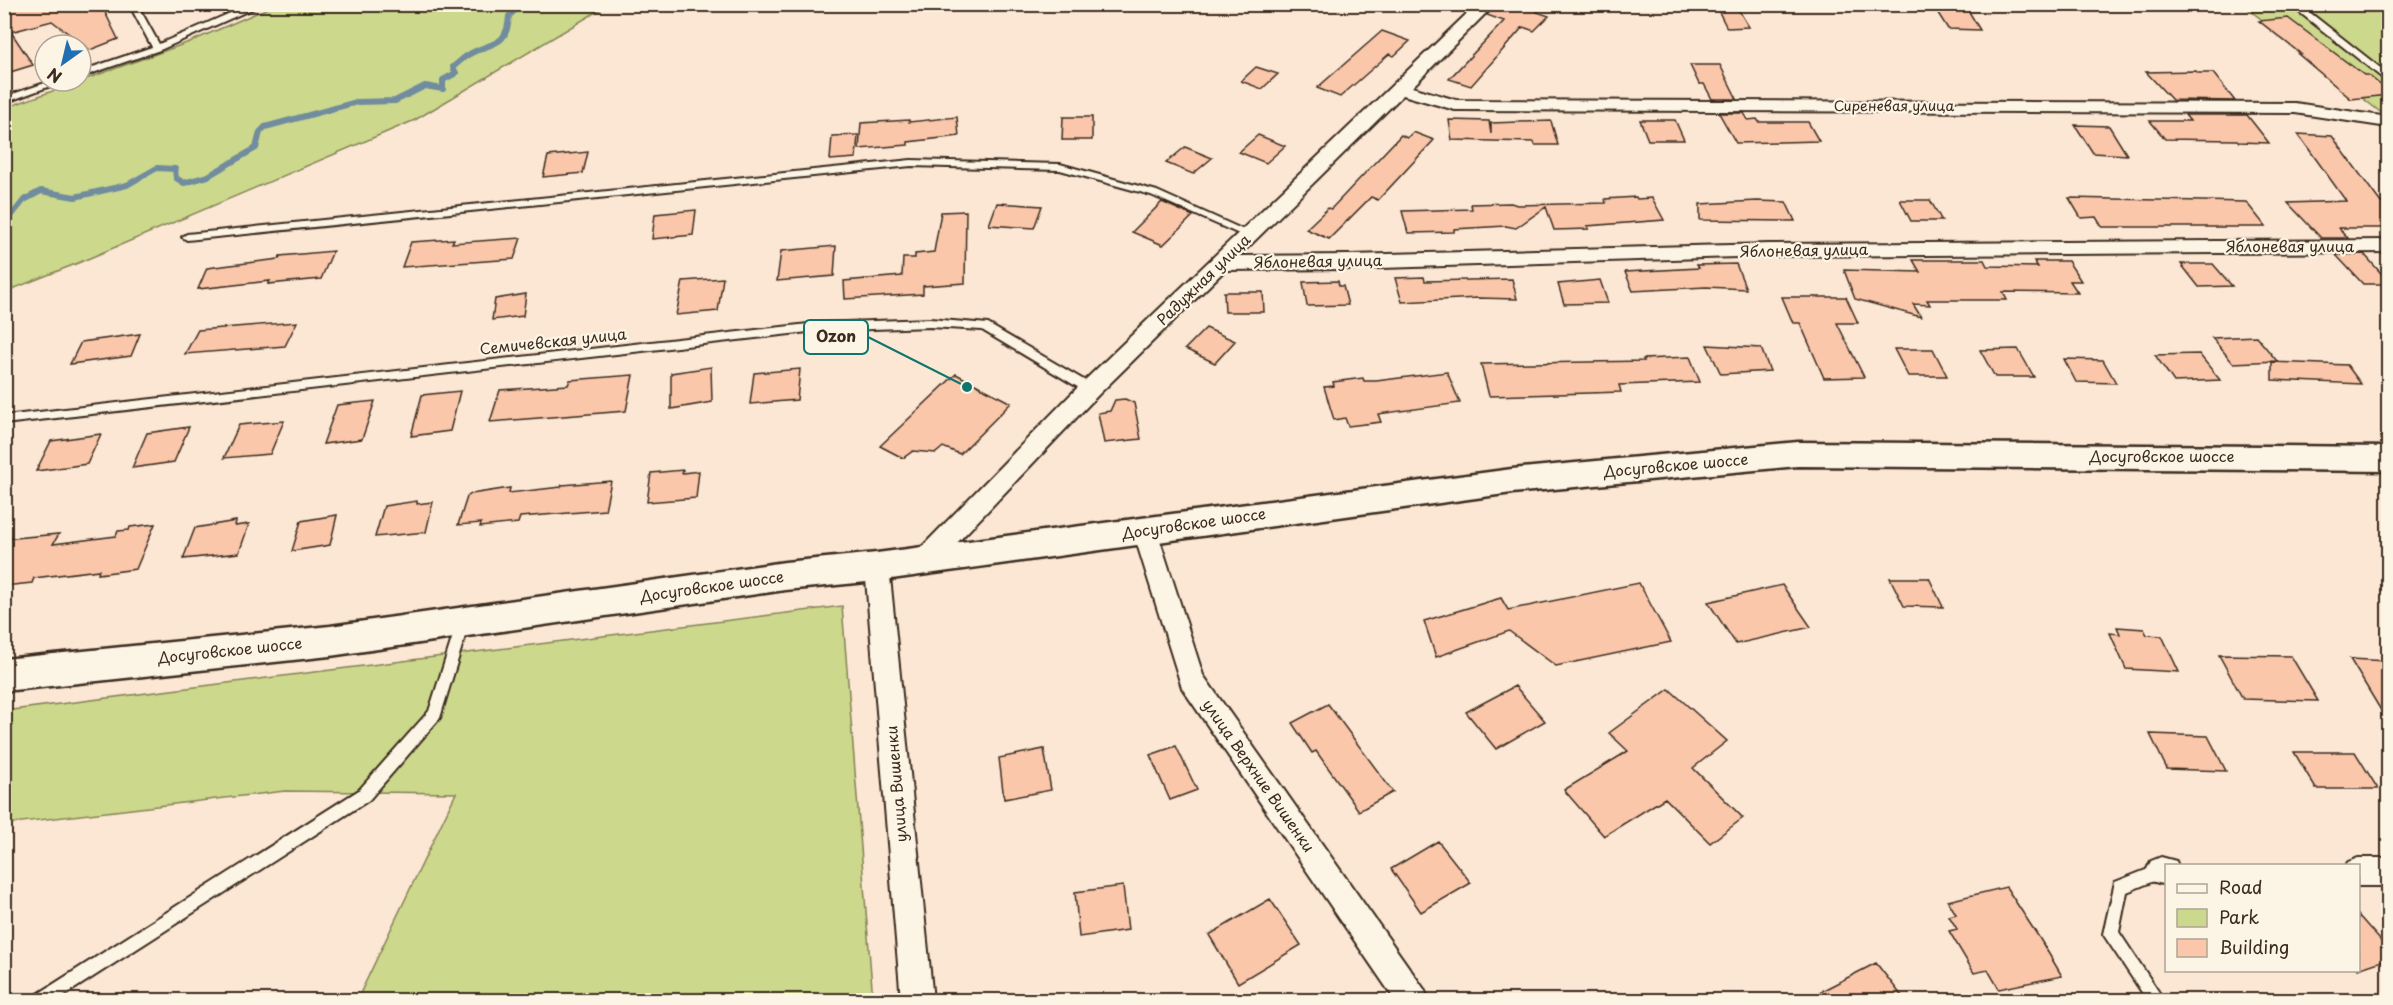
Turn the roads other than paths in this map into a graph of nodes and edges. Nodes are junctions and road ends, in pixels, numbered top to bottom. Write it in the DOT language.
graph roads {
  1 [pos="133,4"];
  2 [pos="260,4"];
  3 [pos="1487,4"];
  4 [pos="2293,4"];
  5 [pos="157,48"];
  6 [pos="93,70"];
  7 [pos="2388,77"];
  8 [pos="1400,89"];
  9 [pos="33,90"];
  10 [pos="4,100"];
  11 [pos="2388,122"];
  12 [pos="1250,235"];
  13 [pos="187,237"];
  14 [pos="2388,246"];
  15 [pos="1220,263"];
  16 [pos="1090,389"];
  17 [pos="4,420"];
  18 [pos="2388,459"];
  19 [pos="1145,531"];
  20 [pos="926,559"];
  21 [pos="877,567"];
  22 [pos="463,622"];
  23 [pos="4,675"];
  24 [pos="2164,871"];
  25 [pos="2360,872"];
  26 [pos="2388,872"];
  27 [pos="44,1000"];
  28 [pos="917,1000"];
  29 [pos="1413,1000"];
  30 [pos="2156,1000"];
  1 -- 5 [label="lane"];
  2 -- 5 [label="lane"];
  3 -- 8 [label="street, Радужная улица"];
  4 -- 7 [label="lane"];
  5 -- 6 [label="lane"];
  8 -- 11 [label="street, Сиреневая улица"];
  8 -- 12 [label="street, Радужная улица"];
  9 -- 10 [label="lane"];
  12 -- 13 [label="lane"];
  12 -- 15 [label="street, Радужная улица"];
  14 -- 15 [label="street, Яблоневая улица"];
  15 -- 16 [label="street, Радужная улица"];
  16 -- 17 [label="lane, Семичевская улица"];
  16 -- 20 [label="street, Радужная улица"];
  18 -- 19 [label="main road, Досуговское шоссе"];
  19 -- 20 [label="main road, Досуговское шоссе"];
  19 -- 29 [label="street, улица Верхние Вишенки"];
  20 -- 21 [label="main road, Досуговское шоссе"];
  21 -- 22 [label="main road, Досуговское шоссе"];
  21 -- 28 [label="street, улица Вишенки"];
  22 -- 23 [label="main road, Досуговское шоссе"];
  22 -- 27 [label="lane"];
  24 -- 30 [label="lane"];
  25 -- 26 [label="street"];
}
